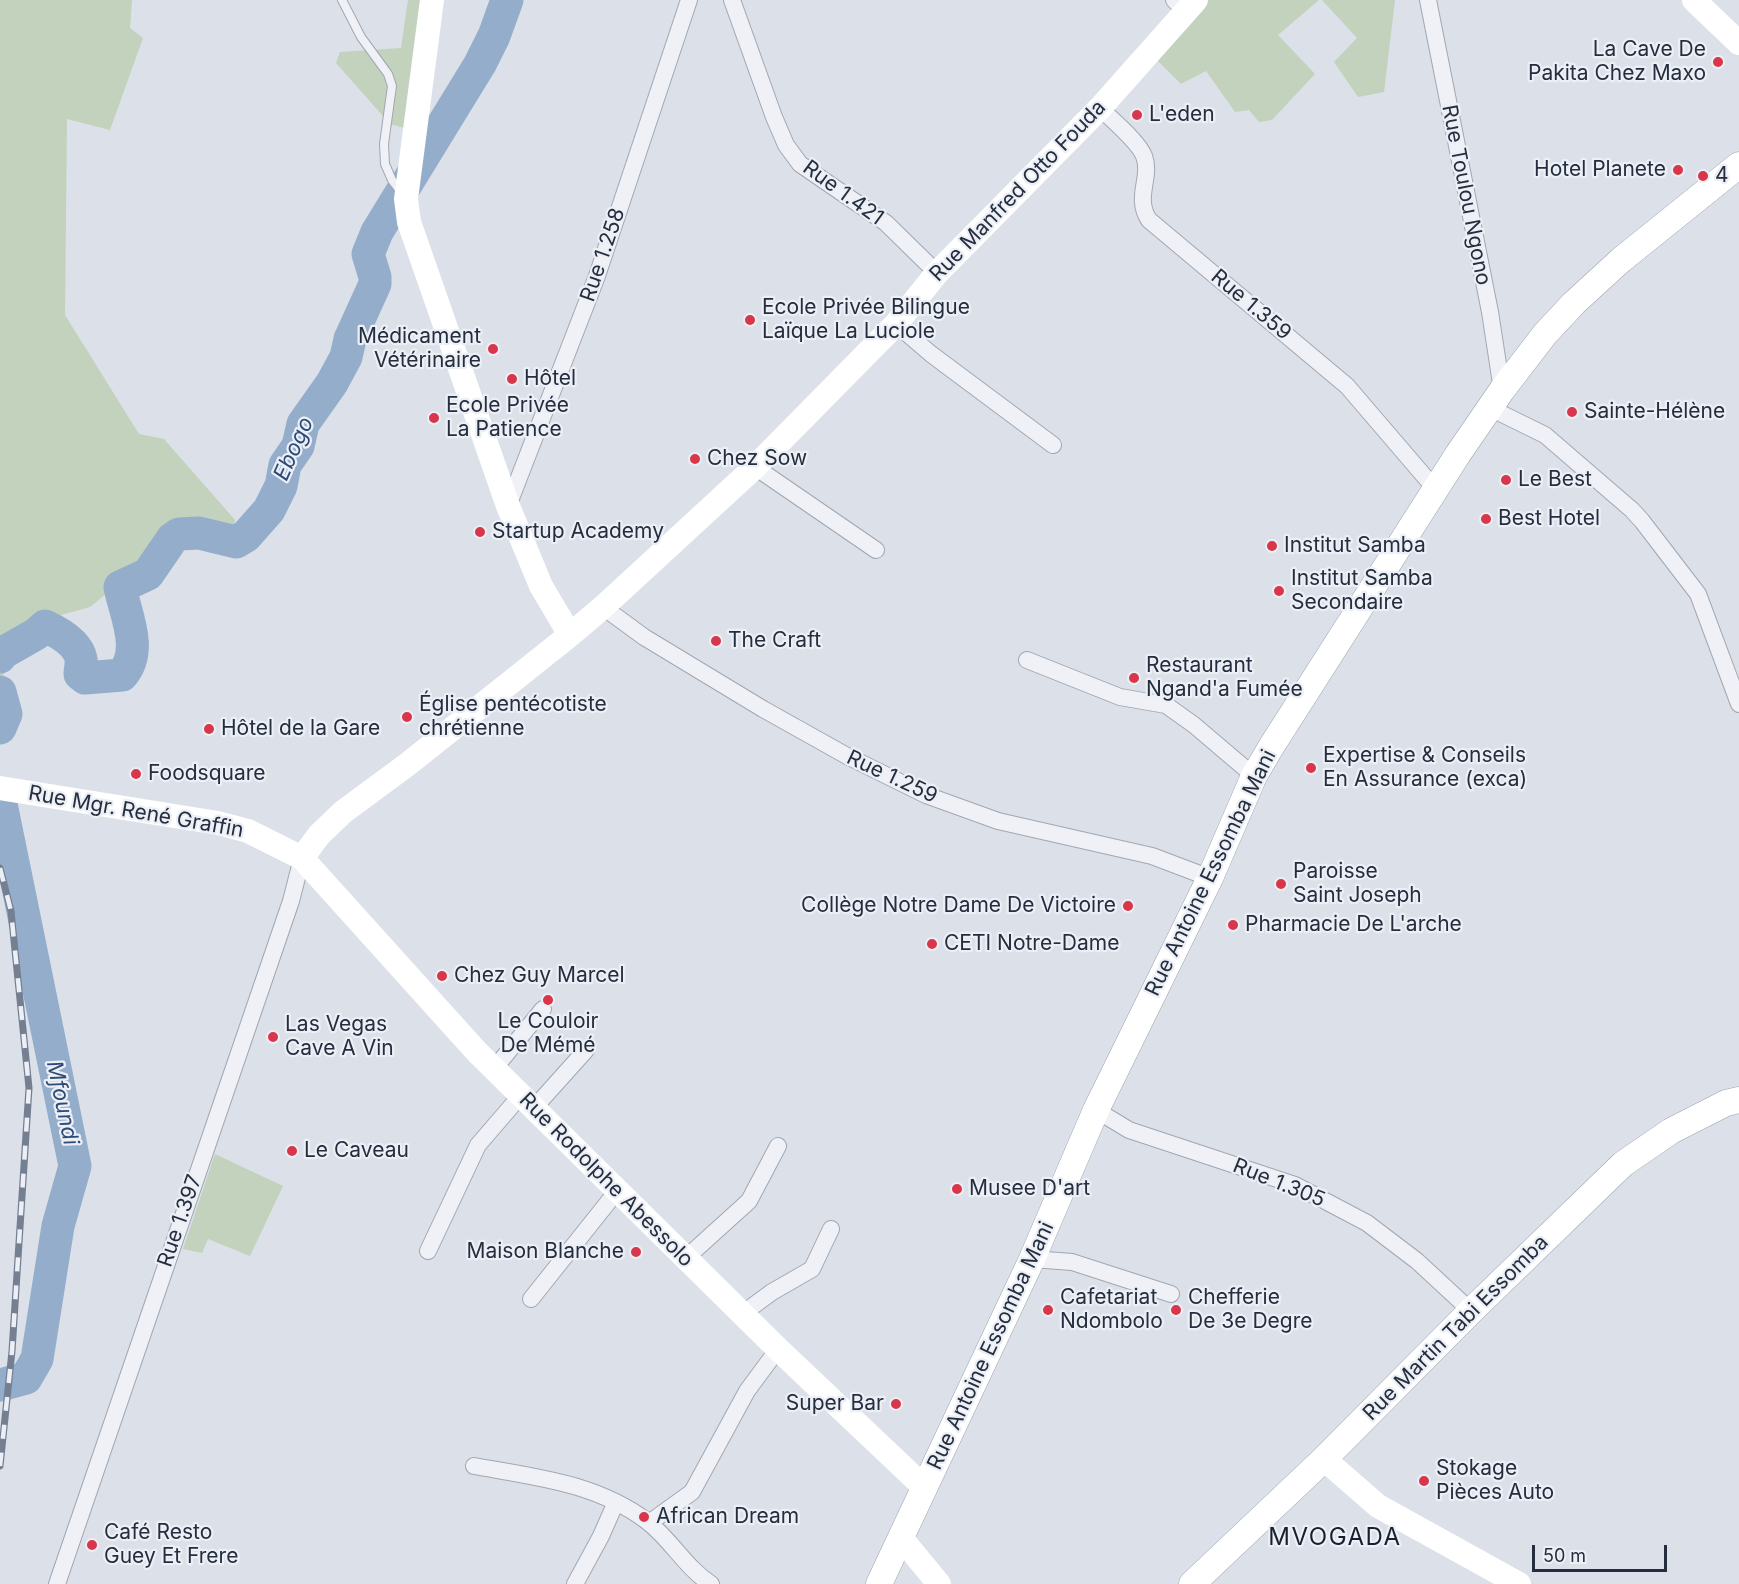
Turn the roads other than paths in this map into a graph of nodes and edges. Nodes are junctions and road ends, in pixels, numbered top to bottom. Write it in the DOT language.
graph roads {
  1 [pos="342,0"];
  2 [pos="432,0"];
  3 [pos="689,0"];
  4 [pos="732,0"];
  5 [pos="1428,0"];
  6 [pos="1694,0"];
  7 [pos="1185,4"];
  8 [pos="1739,43"];
  9 [pos="1100,108"];
  10 [pos="1739,157"];
  11 [pos="1730,171"];
  12 [pos="406,199"];
  13 [pos="937,273"];
  14 [pos="896,324"];
  15 [pos="1496,399"];
  16 [pos="1053,445"];
  17 [pos="755,467"];
  18 [pos="1437,491"];
  19 [pos="508,506"];
  20 [pos="876,550"];
  21 [pos="603,608"];
  22 [pos="570,635"];
  23 [pos="1027,660"];
  24 [pos="1739,704"];
  25 [pos="1254,776"];
  26 [pos="0,788"];
  27 [pos="302,858"];
  28 [pos="1210,878"];
  29 [pos="543,1009"];
  30 [pos="586,1050"];
  31 [pos="494,1069"];
  32 [pos="1739,1100"];
  33 [pos="527,1102"];
  34 [pos="1096,1110"];
  35 [pos="778,1146"];
  36 [pos="617,1191"];
  37 [pos="831,1230"];
  38 [pos="428,1251"];
  39 [pos="686,1258"];
  40 [pos="1032,1258"];
  41 [pos="1171,1294"];
  42 [pos="531,1299"];
  43 [pos="1471,1311"];
  44 [pos="742,1314"];
  45 [pos="778,1349"];
  46 [pos="1324,1459"];
  47 [pos="474,1466"];
  48 [pos="925,1488"];
  49 [pos="616,1502"];
  50 [pos="649,1523"];
  51 [pos="902,1539"];
  52 [pos="57,1584"];
  53 [pos="575,1584"];
  54 [pos="711,1584"];
  55 [pos="879,1584"];
  56 [pos="939,1584"];
  57 [pos="1192,1584"];
  58 [pos="1519,1584"];
  1 -- 12 [label="lane"];
  2 -- 12 [label="street"];
  3 -- 19 [label="street, Rue 1.258"];
  4 -- 13 [label="street, Rue 1.421"];
  5 -- 15 [label="street, Rue Toulou Ngono"];
  6 -- 8 [label="street"];
  7 -- 9 [label="street, Rue Manfred Otto Fouda"];
  9 -- 13 [label="street, Rue Manfred Otto Fouda"];
  9 -- 18 [label="street, Rue 1.359"];
  10 -- 11 [label="main road, Rue Antoine Essomba Mani"];
  11 -- 15 [label="main road, Rue Antoine Essomba Mani"];
  12 -- 19 [label="street"];
  13 -- 14 [label="street, Rue Manfred Otto Fouda"];
  14 -- 16 [label="street"];
  14 -- 17 [label="street, Rue Manfred Otto Fouda"];
  15 -- 18 [label="main road, Rue Antoine Essomba Mani"];
  15 -- 24 [label="street"];
  17 -- 20 [label="street"];
  17 -- 21 [label="street, Rue Manfred Otto Fouda"];
  18 -- 25 [label="main road, Rue Antoine Essomba Mani"];
  19 -- 22 [label="street"];
  21 -- 22 [label="street, Rue Manfred Otto Fouda"];
  21 -- 28 [label="street, Rue 1.259"];
  22 -- 27 [label="street, Rue Manfred Otto Fouda"];
  23 -- 25 [label="street"];
  25 -- 28 [label="main road, Rue Antoine Essomba Mani"];
  26 -- 27 [label="street, Rue Mgr. René Graffin"];
  27 -- 31 [label="street, Rue Rodolphe Abessolo"];
  27 -- 52 [label="street, Rue 1.397"];
  28 -- 34 [label="main road, Rue Antoine Essomba Mani"];
  29 -- 31 [label="street"];
  30 -- 33 [label="street"];
  31 -- 33 [label="street, Rue Rodolphe Abessolo"];
  32 -- 43 [label="main road, Rue Martin Tabi Essomba"];
  33 -- 36 [label="street, Rue Rodolphe Abessolo"];
  33 -- 38 [label="street"];
  34 -- 40 [label="main road, Rue Antoine Essomba Mani"];
  34 -- 43 [label="street, Rue 1.305"];
  35 -- 39 [label="street"];
  36 -- 39 [label="street, Rue Rodolphe Abessolo"];
  36 -- 42 [label="street"];
  37 -- 44 [label="street"];
  39 -- 44 [label="street, Rue Rodolphe Abessolo"];
  40 -- 41 [label="street"];
  40 -- 48 [label="main road, Rue Antoine Essomba Mani"];
  43 -- 46 [label="main road, Rue Martin Tabi Essomba"];
  44 -- 45 [label="street, Rue Rodolphe Abessolo"];
  45 -- 48 [label="street, Rue Rodolphe Abessolo"];
  45 -- 50 [label="street"];
  46 -- 57 [label="main road, Rue Martin Tabi Essomba"];
  46 -- 58 [label="street"];
  47 -- 49 [label="street"];
  48 -- 51 [label="main road, Rue Antoine Essomba Mani"];
  49 -- 50 [label="street"];
  49 -- 53 [label="street"];
  50 -- 54 [label="street"];
  51 -- 55 [label="main road, Rue Antoine Essomba Mani"];
  51 -- 56 [label="street"];
}
